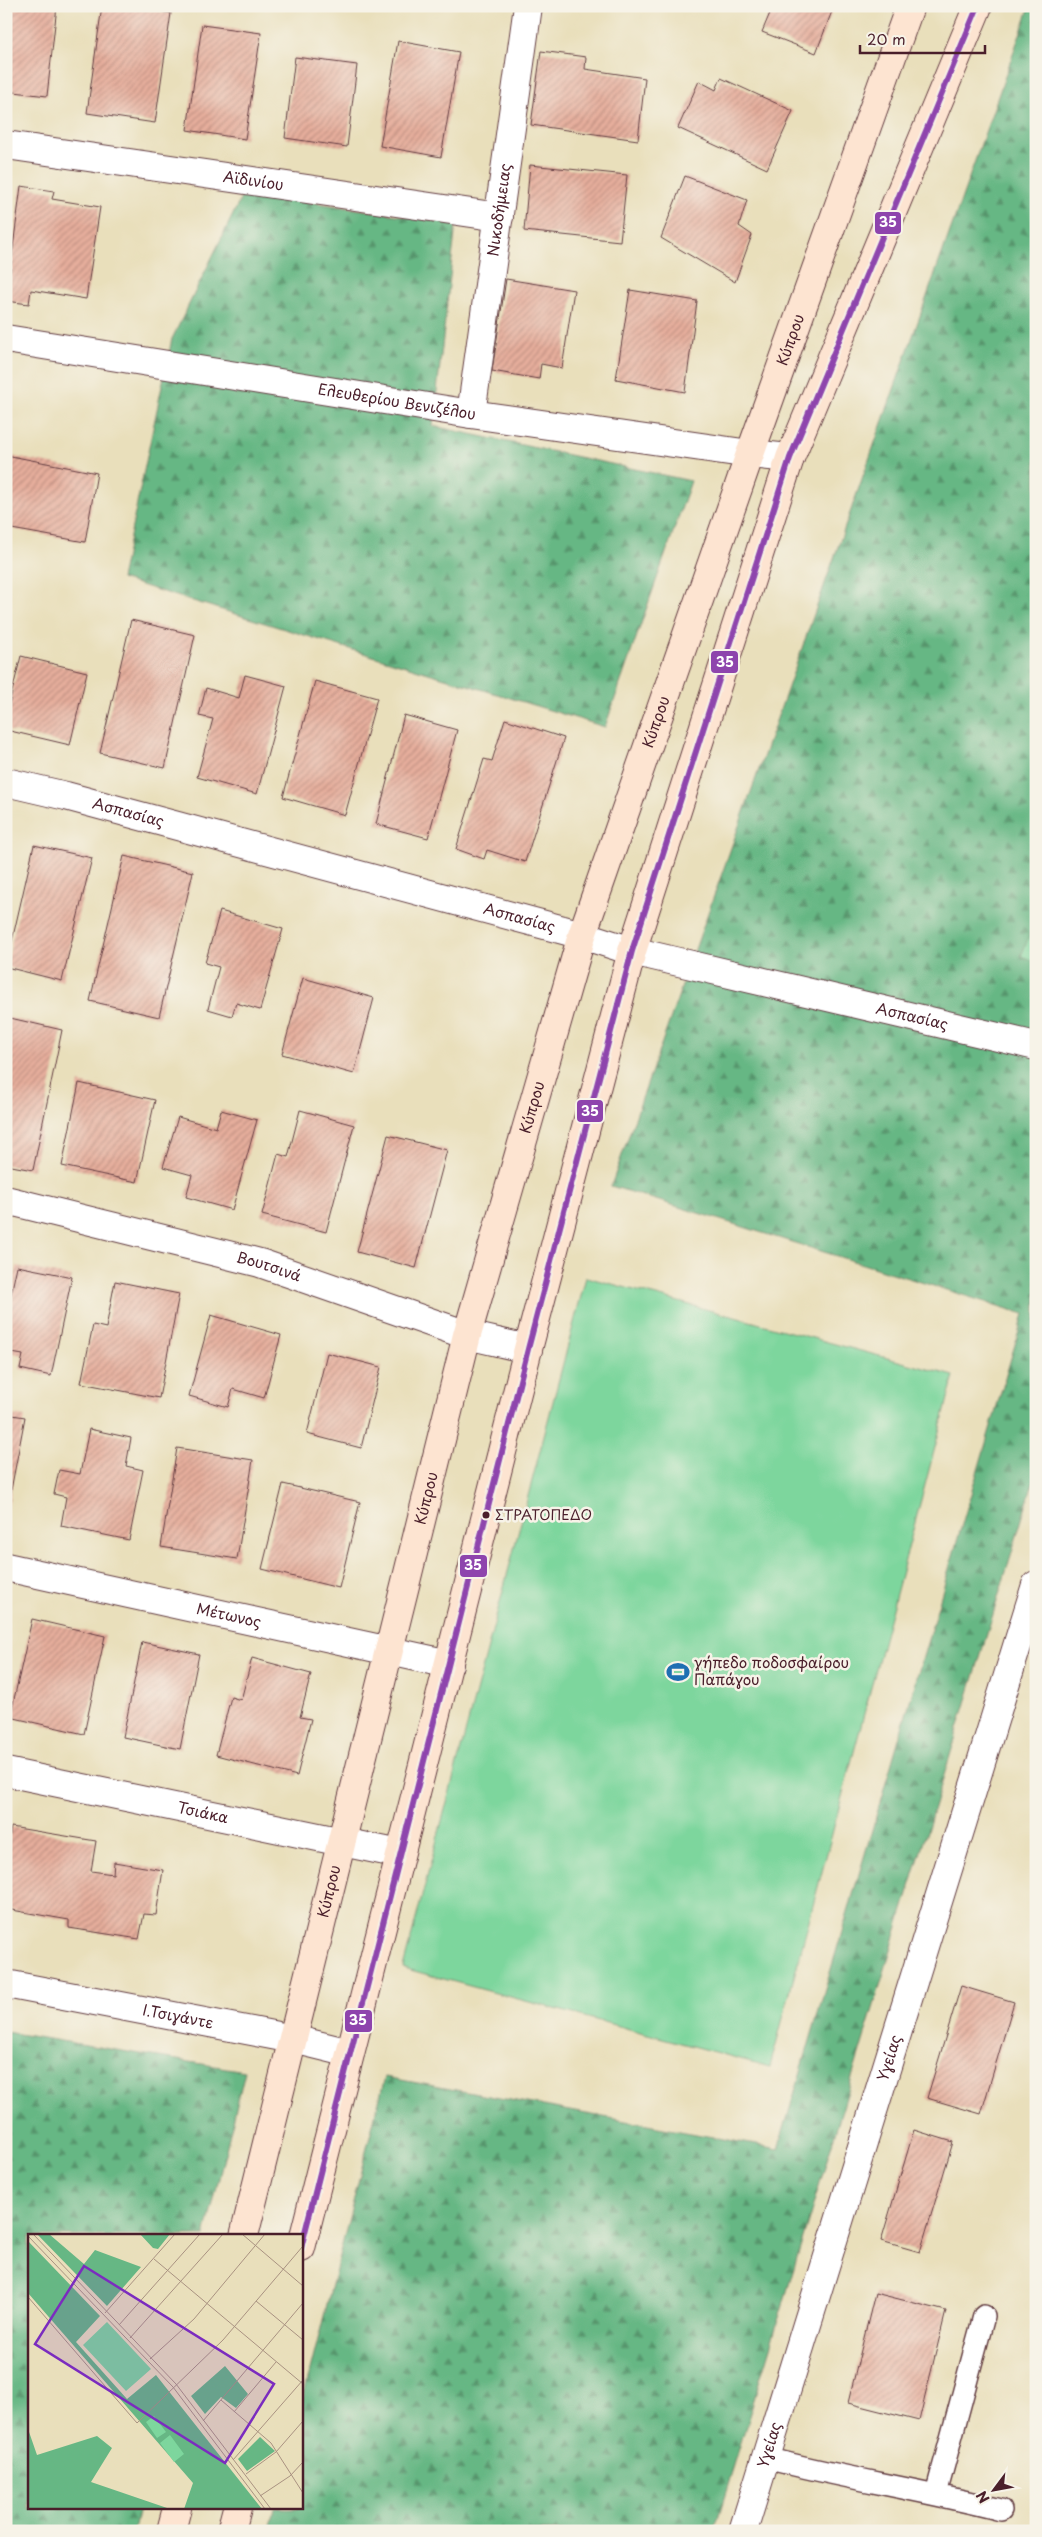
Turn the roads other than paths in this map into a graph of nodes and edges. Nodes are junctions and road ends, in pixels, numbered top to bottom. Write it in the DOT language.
graph roads {
  1 [pos="528,6"];
  2 [pos="910,6"];
  3 [pos="978,6"];
  4 [pos="6,145"];
  5 [pos="499,217"];
  6 [pos="6,339"];
  7 [pos="471,414"];
  8 [pos="750,454"];
  9 [pos="790,458"];
  10 [pos="6,782"];
  11 [pos="582,935"];
  12 [pos="632,951"];
  13 [pos="1036,1046"];
  14 [pos="6,1200"];
  15 [pos="467,1335"];
  16 [pos="528,1349"];
  17 [pos="6,1567"];
  18 [pos="1036,1585"];
  19 [pos="390,1649"];
  20 [pos="449,1664"];
  21 [pos="6,1772"];
  22 [pos="342,1840"];
  23 [pos="400,1854"];
  24 [pos="6,1984"];
  25 [pos="293,2039"];
  26 [pos="350,2053"];
  27 [pos="244,2234"];
  28 [pos="302,2244"];
  29 [pos="984,2316"];
  30 [pos="766,2458"];
  31 [pos="936,2494"];
  32 [pos="176,2510"];
  33 [pos="236,2510"];
  34 [pos="1001,2510"];
  35 [pos="171,2531"];
  36 [pos="231,2531"];
  37 [pos="743,2531"];
  1 -- 5 [label="street, Νικοδήμειας"];
  2 -- 8 [label="street, Κύπρου"];
  3 -- 9 [label="street"];
  4 -- 5 [label="street, Αϊδινίου"];
  5 -- 7 [label="street, Νικοδήμειας"];
  6 -- 7 [label="street, Ελευθερίου Βενιζέλου"];
  7 -- 8 [label="street, Ελευθερίου Βενιζέλου"];
  8 -- 9 [label="street, Ελευθερίου Βενιζέλου"];
  8 -- 11 [label="street, Κύπρου"];
  9 -- 12 [label="street"];
  10 -- 11 [label="street, Ασπασίας"];
  11 -- 12 [label="street, Ασπασίας"];
  11 -- 15 [label="street, Κύπρου"];
  12 -- 13 [label="street, Ασπασίας"];
  12 -- 16 [label="street"];
  14 -- 15 [label="street, Βουτσινά"];
  15 -- 16 [label="street, Βουτσινά"];
  15 -- 19 [label="street, Κύπρου"];
  16 -- 20 [label="street"];
  17 -- 19 [label="street, Μέτωνος"];
  18 -- 30 [label="street, Υγείας"];
  19 -- 20 [label="street, Μέτωνος"];
  19 -- 22 [label="street, Κύπρου"];
  20 -- 23 [label="street"];
  21 -- 22 [label="street, Τσιάκα"];
  22 -- 23 [label="street, Τσιάκα"];
  22 -- 25 [label="street, Κύπρου"];
  23 -- 26 [label="street"];
  24 -- 25 [label="street, Ι.Τσιγάντε"];
  25 -- 26 [label="street, Ι.Τσιγάντε"];
  25 -- 27 [label="street, Κύπρου"];
  26 -- 28 [label="street"];
  29 -- 31 [label="lane"];
  30 -- 31 [label="lane"];
  30 -- 37 [label="street, Υγείας"];
  31 -- 34 [label="lane"];
  32 -- 35 [label="street"];
  33 -- 36 [label="street"];
}
